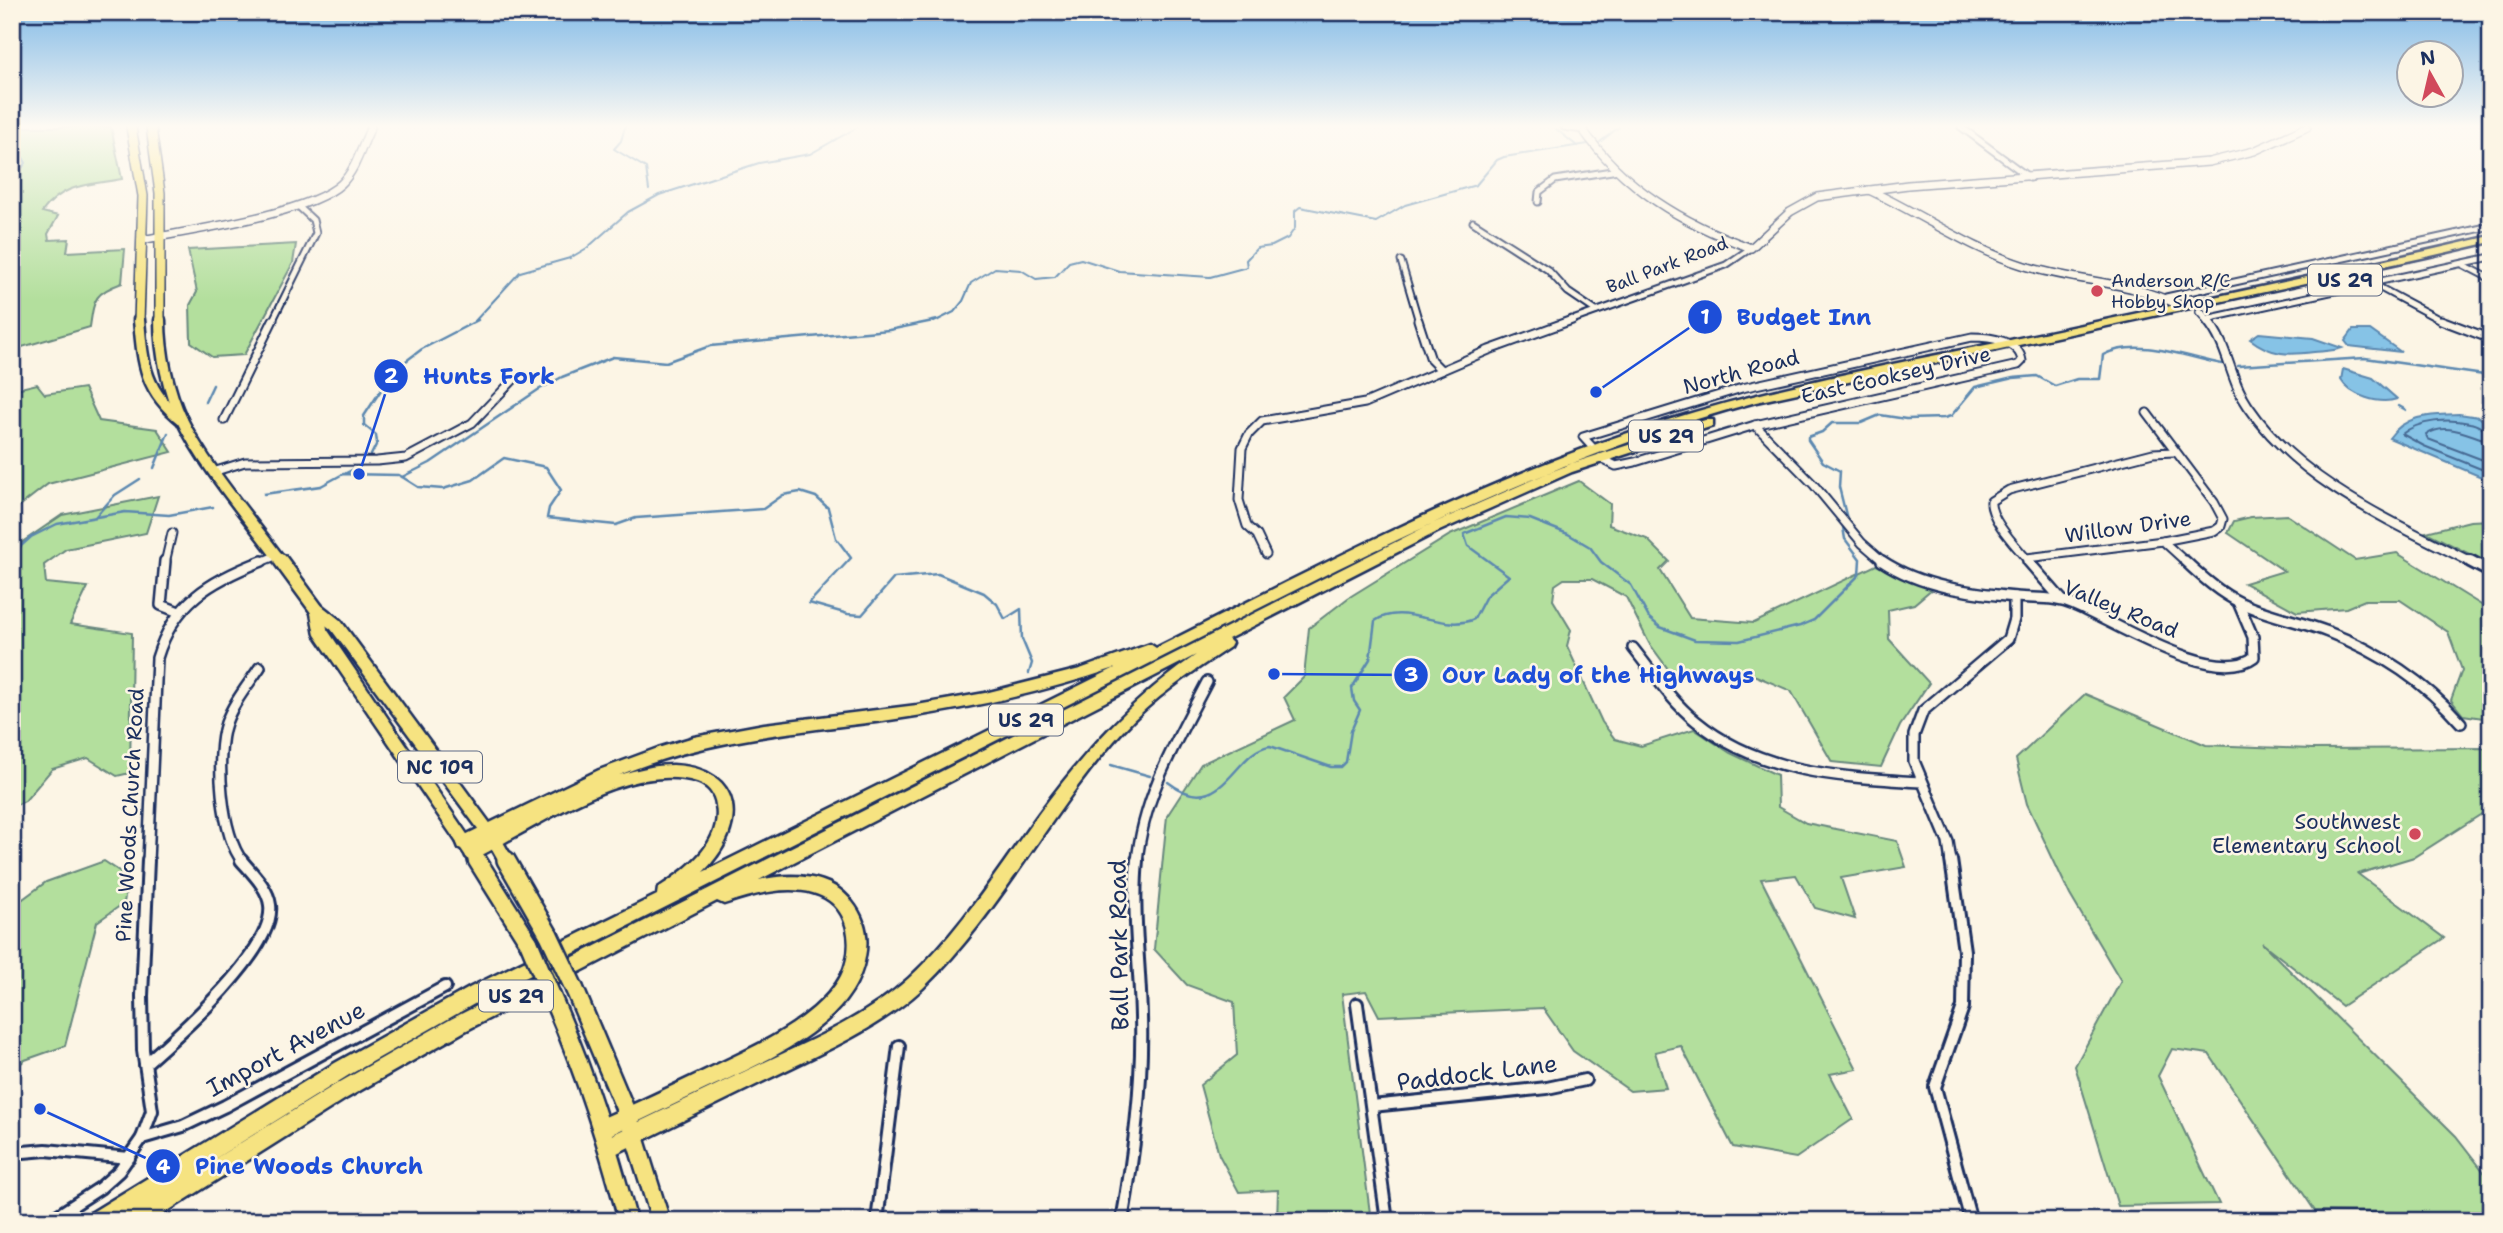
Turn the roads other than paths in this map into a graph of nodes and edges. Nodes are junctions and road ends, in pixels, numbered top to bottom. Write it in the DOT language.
graph roads {
  1 [pos="140,185"];
  2 [pos="159,185"];
  3 [pos="340,185"];
  4 [pos="1544,185"];
  5 [pos="1634,185"];
  6 [pos="1928,185"];
  7 [pos="1868,189"];
  8 [pos="1538,202"];
  9 [pos="298,206"];
  10 [pos="1473,222"];
  11 [pos="2491,226"];
  12 [pos="161,236"];
  13 [pos="2491,239"];
  14 [pos="141,240"];
  15 [pos="1751,248"];
  16 [pos="2491,248"];
  17 [pos="2491,257"];
  18 [pos="1401,261"];
  19 [pos="2462,264"];
  20 [pos="2491,279"];
  21 [pos="2374,284"];
  22 [pos="2166,297"];
  23 [pos="2223,298"];
  24 [pos="2181,306"];
  25 [pos="1596,311"];
  26 [pos="2203,316"];
  27 [pos="2145,323"];
  28 [pos="2491,339"];
  29 [pos="2012,346"];
  30 [pos="1441,370"];
  31 [pos="516,377"];
  32 [pos="2147,414"];
  33 [pos="182,420"];
  34 [pos="224,420"];
  35 [pos="1755,425"];
  36 [pos="2174,452"];
  37 [pos="1597,454"];
  38 [pos="216,471"];
  39 [pos="172,533"];
  40 [pos="2163,541"];
  41 [pos="1266,554"];
  42 [pos="278,555"];
  43 [pos="2027,558"];
  44 [pos="2491,572"];
  45 [pos="2014,597"];
  46 [pos="2062,600"];
  47 [pos="1288,602"];
  48 [pos="2238,602"];
  49 [pos="1258,603"];
  50 [pos="317,610"];
  51 [pos="179,612"];
  52 [pos="1633,648"];
  53 [pos="260,667"];
  54 [pos="1207,682"];
  55 [pos="2461,723"];
  56 [pos="1921,782"];
  57 [pos="491,836"];
  58 [pos="468,848"];
  59 [pos="657,923"];
  60 [pos="614,925"];
  61 [pos="549,935"];
  62 [pos="529,943"];
  63 [pos="445,987"];
  64 [pos="575,990"];
  65 [pos="554,1002"];
  66 [pos="1357,1004"];
  67 [pos="899,1046"];
  68 [pos="145,1064"];
  69 [pos="1585,1080"];
  70 [pos="1372,1106"];
  71 [pos="631,1126"];
  72 [pos="142,1138"];
  73 [pos="606,1138"];
  74 [pos="12,1153"];
  75 [pos="129,1158"];
  76 [pos="49,1221"];
  77 [pos="96,1221"];
  78 [pos="133,1221"];
  79 [pos="628,1221"];
  80 [pos="661,1221"];
  81 [pos="877,1221"];
  82 [pos="1122,1221"];
  83 [pos="1387,1221"];
  84 [pos="1971,1221"];
  1 -- 14 [label="main road, NC 109"];
  2 -- 12 [label="main road, NC 109"];
  3 -- 9 [label="street"];
  4 -- 8 [label="street"];
  5 -- 15 [label="street"];
  6 -- 7 [label="street, Ball Park Road"];
  7 -- 15 [label="street, Ball Park Road"];
  7 -- 22 [label="street"];
  9 -- 12 [label="street"];
  9 -- 34 [label="street"];
  10 -- 25 [label="street"];
  11 -- 22 [label="street"];
  12 -- 14 [label="street"];
  12 -- 33 [label="main road, NC 109"];
  13 -- 23 [label="highway, US 29"];
  14 -- 33 [label="main road, NC 109"];
  15 -- 25 [label="street, Ball Park Road"];
  16 -- 26 [label="highway, US 29"];
  17 -- 19 [label="street"];
  18 -- 30 [label="street"];
  19 -- 20 [label="street"];
  19 -- 21 [label="street"];
  21 -- 26 [label="street"];
  21 -- 28 [label="street"];
  22 -- 24 [label="street"];
  23 -- 24 [label="highway, US 29"];
  23 -- 26 [label="highway"];
  24 -- 27 [label="highway"];
  24 -- 29 [label="highway, US 29"];
  25 -- 30 [label="street, Ball Park Road"];
  26 -- 27 [label="highway, US 29"];
  26 -- 44 [label="street"];
  27 -- 29 [label="highway, US 29"];
  29 -- 35 [label="street, East Cooksey Drive"];
  29 -- 37 [label="highway, US 29"];
  30 -- 41 [label="street, Ball Park Road"];
  31 -- 38 [label="street"];
  32 -- 36 [label="street, Willow Drive"];
  33 -- 38 [label="main road, NC 109"];
  35 -- 37 [label="street"];
  35 -- 45 [label="street, Valley Road"];
  36 -- 40 [label="street, Willow Drive"];
  36 -- 43 [label="street"];
  37 -- 47 [label="highway, US 29"];
  37 -- 49 [label="highway, US 29"];
  38 -- 42 [label="main road, NC 109"];
  39 -- 51 [label="street"];
  40 -- 43 [label="street, Willow Drive"];
  40 -- 48 [label="street"];
  42 -- 50 [label="main road, NC 109"];
  42 -- 51 [label="street, Pine Woods Church Road"];
  43 -- 46 [label="street"];
  45 -- 46 [label="street, Valley Road"];
  45 -- 56 [label="street"];
  46 -- 48 [label="street, Valley Road"];
  47 -- 59 [label="highway, US 29"];
  47 -- 71 [label="highway"];
  48 -- 55 [label="street"];
  49 -- 57 [label="highway"];
  49 -- 60 [label="highway, US 29"];
  50 -- 57 [label="main road, NC 109"];
  50 -- 58 [label="main road, NC 109"];
  51 -- 68 [label="street, Pine Woods Church Road"];
  52 -- 56 [label="street"];
  53 -- 68 [label="street"];
  54 -- 82 [label="street, Ball Park Road"];
  56 -- 84 [label="street"];
  57 -- 58 [label="highway"];
  57 -- 60 [label="highway"];
  57 -- 61 [label="main road, NC 109"];
  58 -- 62 [label="main road, NC 109"];
  59 -- 71 [label="highway"];
  59 -- 78 [label="highway, US 29"];
  60 -- 77 [label="highway, US 29"];
  61 -- 64 [label="main road, NC 109, bridge"];
  62 -- 65 [label="main road, NC 109, bridge"];
  63 -- 72 [label="street, Import Avenue"];
  64 -- 71 [label="main road, NC 109"];
  65 -- 73 [label="main road, NC 109"];
  66 -- 70 [label="street"];
  67 -- 81 [label="street"];
  68 -- 72 [label="street, Pine Woods Church Road"];
  69 -- 70 [label="street, Paddock Lane"];
  70 -- 83 [label="street"];
  71 -- 73 [label="highway"];
  71 -- 80 [label="main road, NC 109"];
  72 -- 75 [label="street, Pine Woods Church Road"];
  73 -- 79 [label="main road, NC 109"];
  74 -- 75 [label="street"];
  75 -- 76 [label="street, Pine Woods Church Road"];
}
